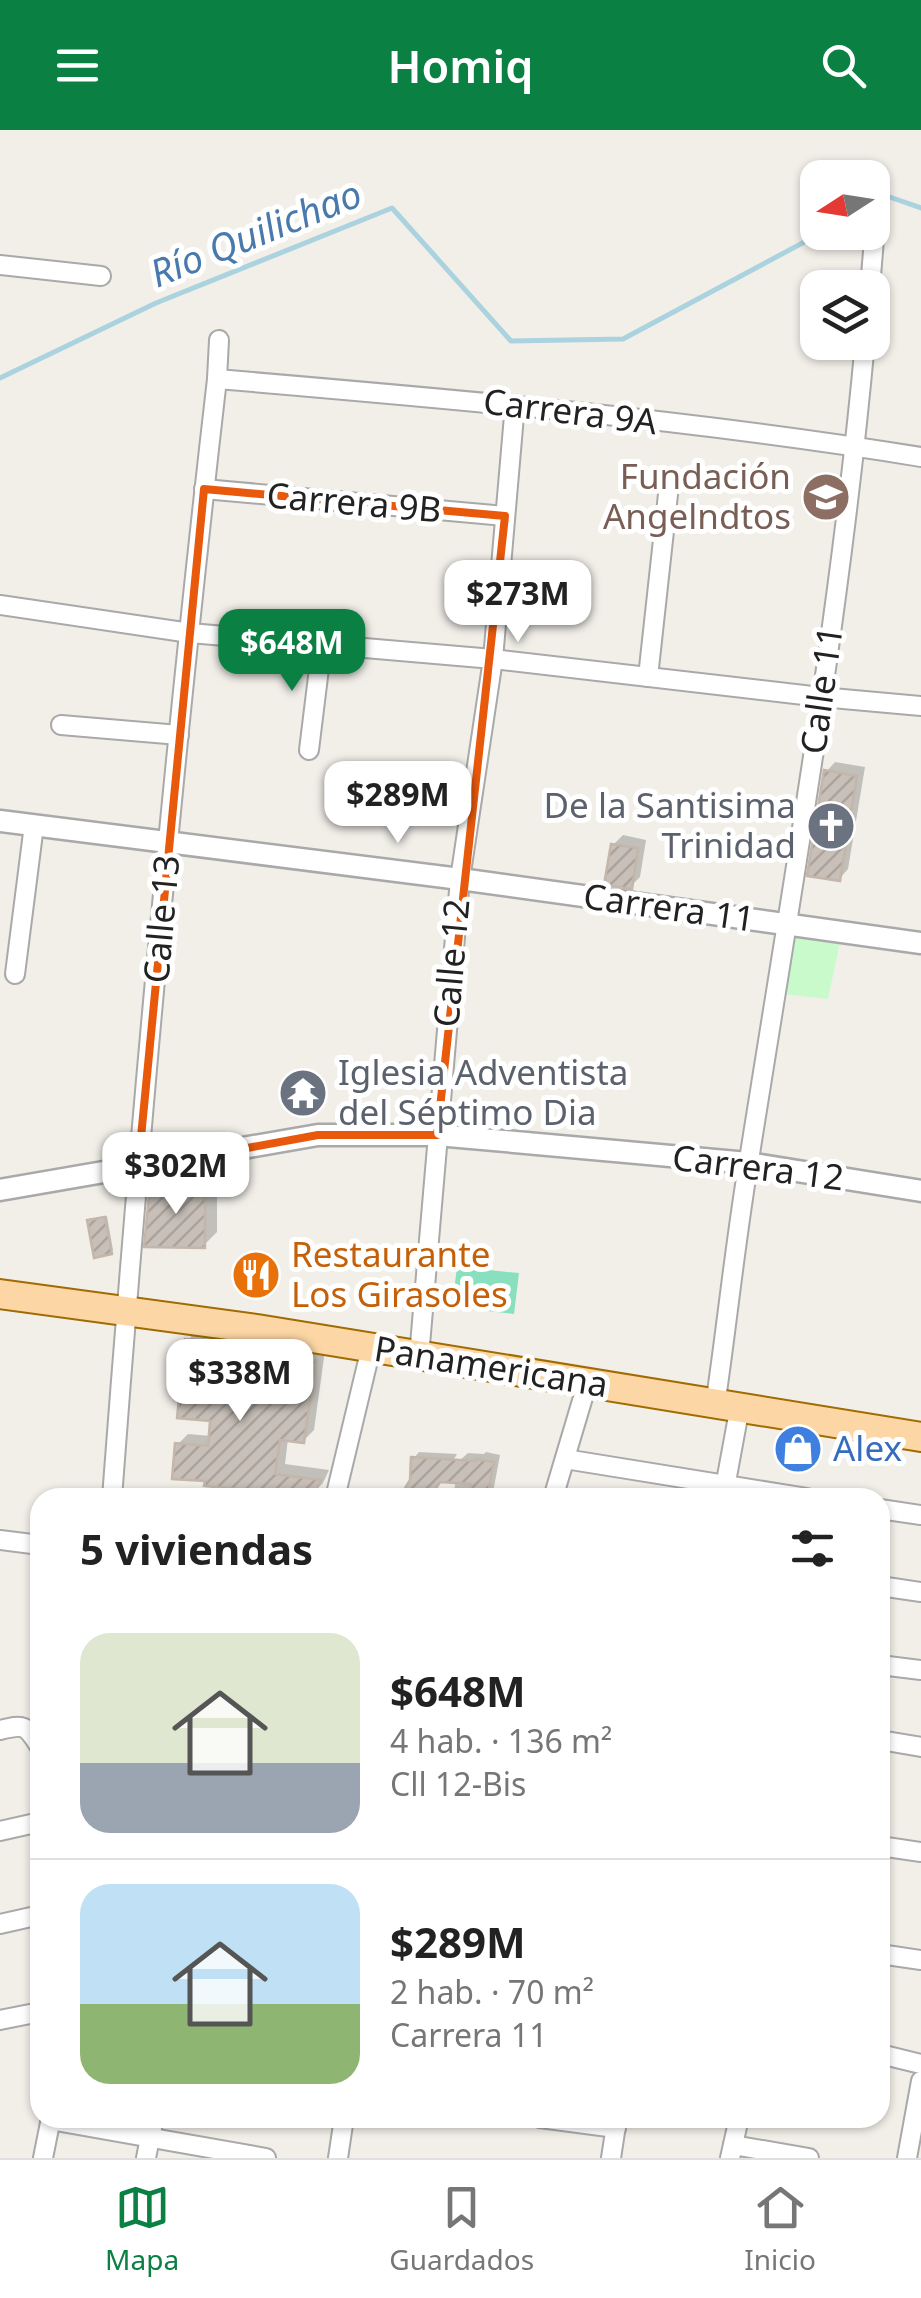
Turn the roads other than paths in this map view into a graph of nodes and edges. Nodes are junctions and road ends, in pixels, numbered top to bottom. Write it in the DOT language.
graph roads {
  1 [pos="0,266"];
  2 [pos="101,276"];
  3 [pos="219,340"];
  4 [pos="863,360"];
  5 [pos="217,379"];
  6 [pos="515,404"];
  7 [pos="855,446"];
  8 [pos="921,457"];
  9 [pos="670,476"];
  10 [pos="204,489"];
  11 [pos="504,516"];
  12 [pos="0,605"];
  13 [pos="190,633"];
  14 [pos="322,644"];
  15 [pos="493,659"];
  16 [pos="648,676"];
  17 [pos="821,698"];
  18 [pos="921,706"];
  19 [pos="61,725"];
  20 [pos="179,735"];
  21 [pos="309,750"];
  22 [pos="0,821"];
  23 [pos="34,825"];
  24 [pos="170,842"];
  25 [pos="460,879"];
  26 [pos="788,924"];
  27 [pos="921,943"];
  28 [pos="16,974"];
  29 [pos="436,1135"];
  30 [pos="748,1163"];
  31 [pos="138,1168"];
  32 [pos="0,1190"];
  33 [pos="921,1191"];
  34 [pos="0,1285"];
  35 [pos="0,1294"];
  36 [pos="126,1307"];
  37 [pos="420,1345"];
  38 [pos="371,1348"];
  39 [pos="588,1384"];
  40 [pos="728,1399"];
  41 [pos="921,1426"];
  42 [pos="921,1436"];
  43 [pos="565,1459"];
  44 [pos="113,1488"];
  45 [pos="338,1488"];
  46 [pos="556,1488"];
  47 [pos="709,1488"];
  48 [pos="724,1488"];
  49 [pos="890,1511"];
  50 [pos="921,1516"];
  51 [pos="0,1540"];
  52 [pos="30,1544"];
  53 [pos="890,1587"];
  54 [pos="921,1592"];
  55 [pos="890,1666"];
  56 [pos="921,1670"];
  57 [pos="0,1730"];
  58 [pos="30,1732"];
  59 [pos="890,1742"];
  60 [pos="921,1747"];
  61 [pos="30,1824"];
  62 [pos="0,1831"];
  63 [pos="890,1847"];
  64 [pos="921,1852"];
  65 [pos="30,1917"];
  66 [pos="0,1924"];
  67 [pos="890,1955"];
  68 [pos="921,1960"];
  69 [pos="30,2014"];
  70 [pos="0,2020"];
  71 [pos="890,2056"];
  72 [pos="921,2064"];
  73 [pos="921,2082"];
  74 [pos="48,2128"];
  75 [pos="98,2128"];
  76 [pos="152,2128"];
  77 [pos="342,2128"];
  78 [pos="615,2128"];
  79 [pos="151,2138"];
  80 [pos="732,2152"];
  81 [pos="230,2155"];
  82 [pos="43,2158"];
  83 [pos="146,2158"];
  84 [pos="266,2158"];
  85 [pos="338,2158"];
  86 [pos="610,2158"];
  87 [pos="808,2158"];
  88 [pos="907,2158"];
  1 -- 2 [label="street"];
  3 -- 5 [label="street, Calle 13"];
  4 -- 7 [label="street, Calle 11"];
  5 -- 6 [label="street, Carrera 9A"];
  5 -- 10 [label="street, Calle 13"];
  6 -- 7 [label="street, Carrera 9A"];
  6 -- 11 [label="street, Calle 12"];
  7 -- 8 [label="street, Carrera 9A"];
  7 -- 17 [label="street, Calle 11"];
  9 -- 16 [label="street"];
  10 -- 11 [label="street, Carrera 9B"];
  10 -- 13 [label="street, Calle 13"];
  11 -- 15 [label="street, Calle 12"];
  12 -- 13 [label="street"];
  13 -- 14 [label="street"];
  13 -- 20 [label="street, Calle 13"];
  14 -- 15 [label="street"];
  14 -- 21 [label="street"];
  15 -- 16 [label="street"];
  15 -- 25 [label="street, Calle 12"];
  16 -- 17 [label="street"];
  17 -- 18 [label="street"];
  17 -- 26 [label="street, Calle 11"];
  19 -- 20 [label="street"];
  20 -- 24 [label="street, Calle 13"];
  22 -- 23 [label="street, Carrera 11"];
  23 -- 24 [label="street, Carrera 11"];
  23 -- 28 [label="street"];
  24 -- 25 [label="street, Carrera 11"];
  24 -- 31 [label="street, Calle 13"];
  25 -- 26 [label="street, Carrera 11"];
  25 -- 29 [label="street, Calle 12"];
  26 -- 27 [label="street, Carrera 11"];
  26 -- 30 [label="street, Calle 11"];
  29 -- 30 [label="street, Carrera 12"];
  29 -- 31 [label="street, Carrera 12"];
  29 -- 37 [label="street, Calle 12"];
  30 -- 33 [label="street, Carrera 12"];
  30 -- 40 [label="street, Calle 11"];
  31 -- 32 [label="street, Carrera 12"];
  31 -- 36 [label="street, Calle 13"];
  34 -- 36 [label="main road, Panamericana"];
  35 -- 36 [label="main road, Panamericana"];
  36 -- 37 [label="main road, Panamericana"];
  36 -- 38 [label="main road, Panamericana"];
  36 -- 44 [label="street, Calle 13"];
  37 -- 40 [label="main road, Panamericana"];
  38 -- 39 [label="main road, Panamericana"];
  38 -- 45 [label="street"];
  39 -- 40 [label="main road, Panamericana"];
  39 -- 43 [label="street"];
  40 -- 41 [label="main road, Panamericana"];
  40 -- 42 [label="main road, Panamericana"];
  40 -- 48 [label="street, Calle 11"];
  43 -- 46 [label="street"];
  43 -- 47 [label="street"];
  49 -- 50 [label="street"];
  51 -- 52 [label="street"];
  53 -- 54 [label="street"];
  55 -- 56 [label="street"];
  57 -- 58 [label="street"];
  59 -- 60 [label="street"];
  61 -- 62 [label="street"];
  63 -- 64 [label="street"];
  65 -- 66 [label="street"];
  67 -- 68 [label="street"];
  69 -- 70 [label="street"];
  71 -- 72 [label="street"];
  73 -- 88 [label="street"];
  74 -- 82 [label="street"];
  75 -- 79 [label="street"];
  76 -- 79 [label="street"];
  77 -- 85 [label="street"];
  78 -- 86 [label="street"];
  79 -- 81 [label="street"];
  79 -- 83 [label="street"];
  80 -- 87 [label="street"];
  81 -- 84 [label="street"];
}
